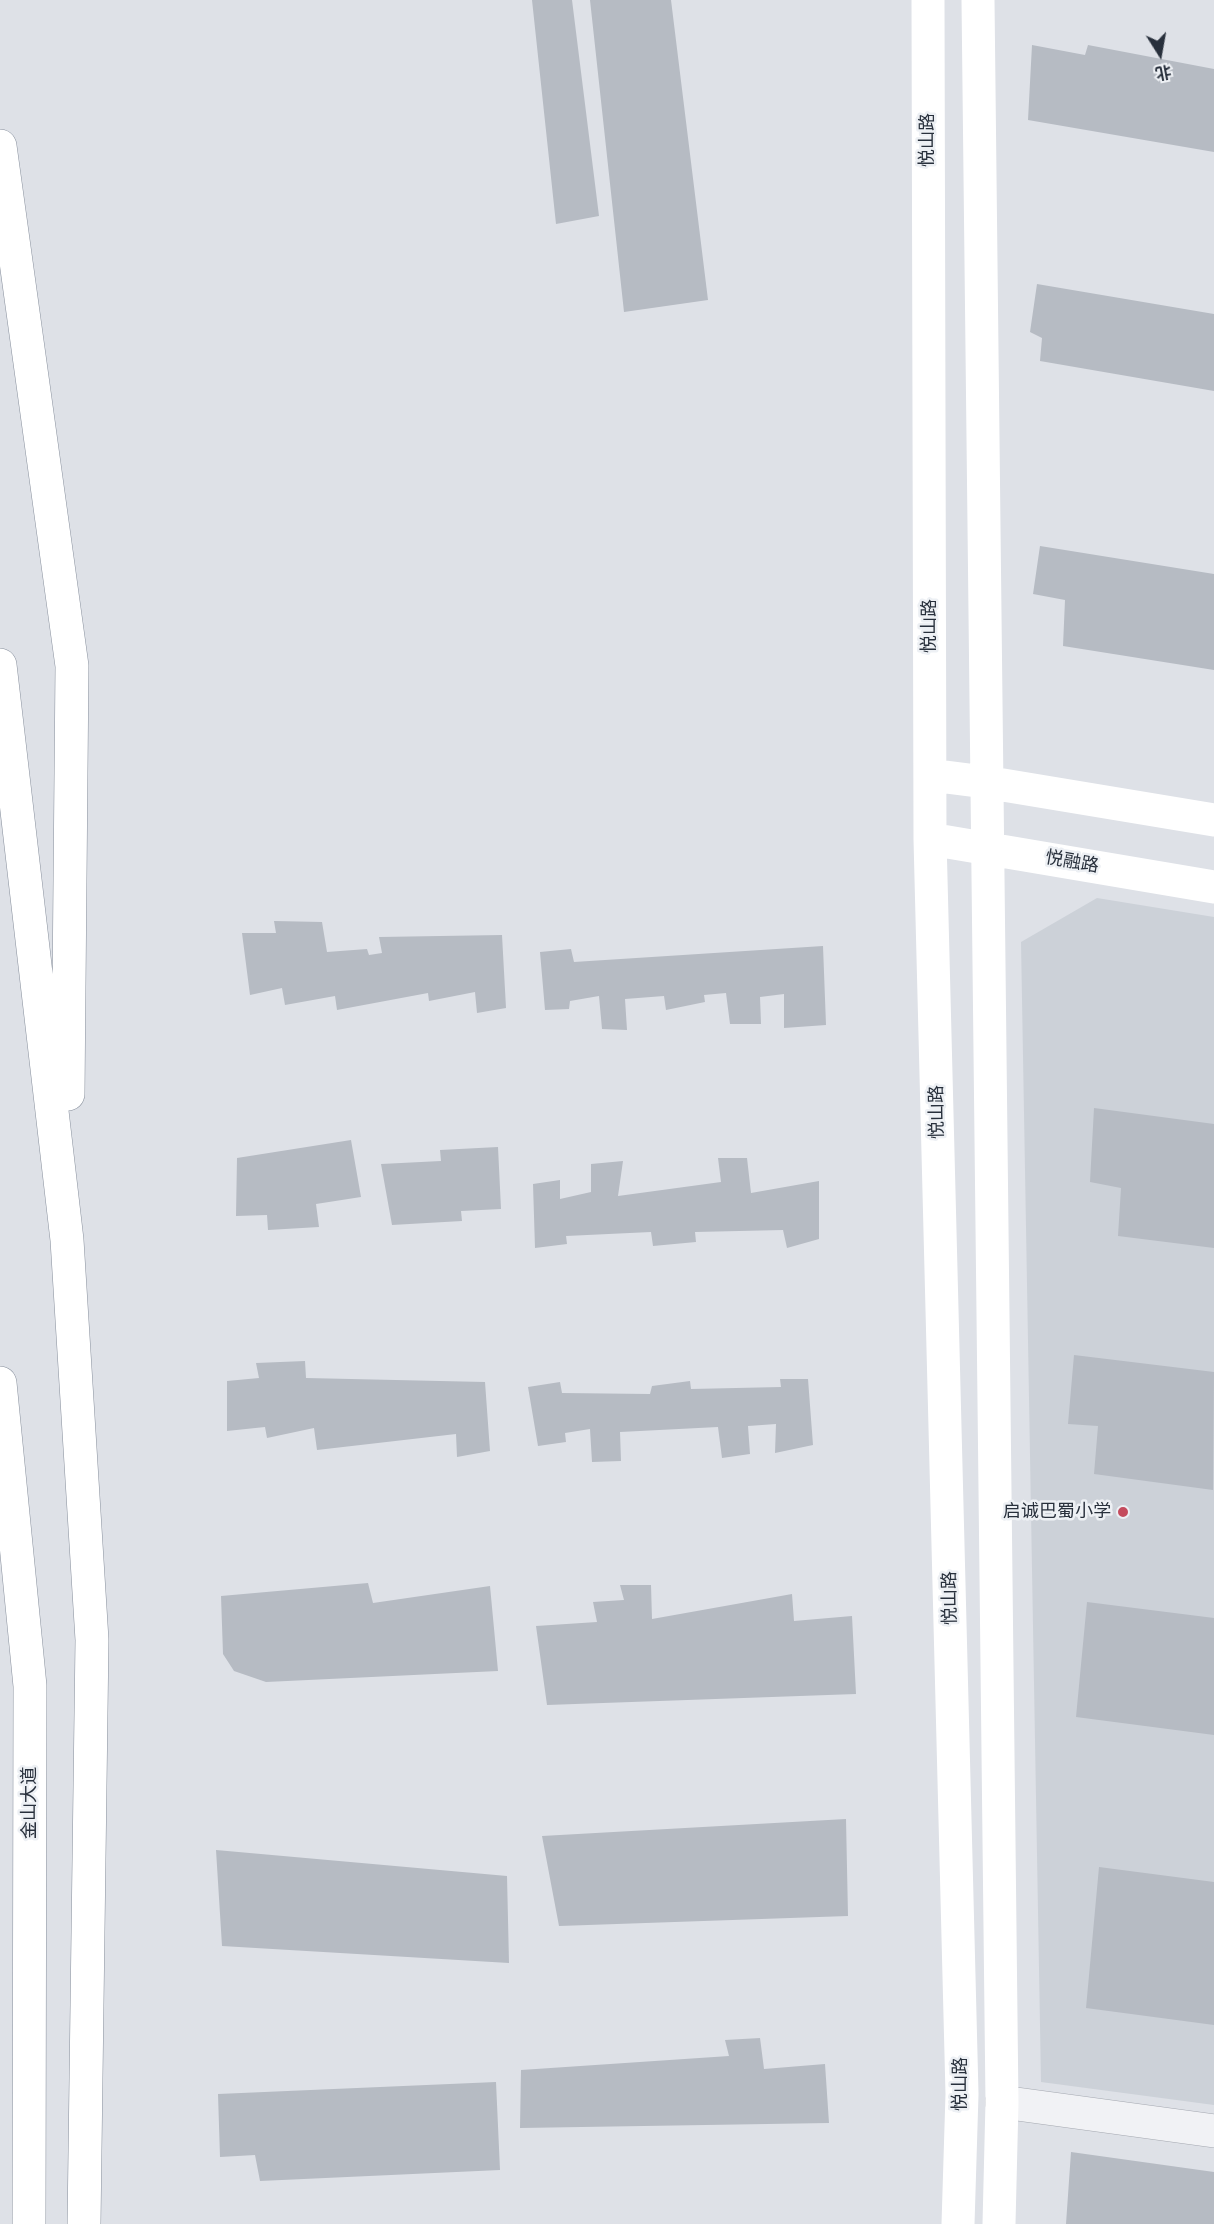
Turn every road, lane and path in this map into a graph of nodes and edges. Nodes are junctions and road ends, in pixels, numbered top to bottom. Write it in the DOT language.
graph roads {
  1 [pos="928,0"];
  2 [pos="978,0"];
  3 [pos="0,146"];
  4 [pos="0,665"];
  5 [pos="930,775"];
  6 [pos="985,782"];
  7 [pos="1214,820"];
  8 [pos="930,839"];
  9 [pos="987,848"];
  10 [pos="1214,886"];
  11 [pos="67,1240"];
  12 [pos="0,1383"];
  13 [pos="1002,2102"];
  14 [pos="1214,2131"];
  15 [pos="29,2224"];
  16 [pos="84,2224"];
  17 [pos="958,2224"];
  18 [pos="999,2224"];
  1 -- 5 [label="main road, 悦山路"];
  2 -- 6 [label="main road"];
  3 -- 11 [label="main road"];
  4 -- 11 [label="main road"];
  5 -- 6 [label="main road"];
  5 -- 8 [label="main road, 悦山路"];
  6 -- 7 [label="main road"];
  6 -- 9 [label="main road"];
  8 -- 9 [label="main road, 悦融路"];
  8 -- 17 [label="main road, 悦山路"];
  9 -- 10 [label="main road, 悦融路"];
  9 -- 13 [label="main road"];
  11 -- 16 [label="main road"];
  12 -- 15 [label="main road, 金山大道"];
  13 -- 14 [label="street"];
  13 -- 18 [label="main road"];
}
